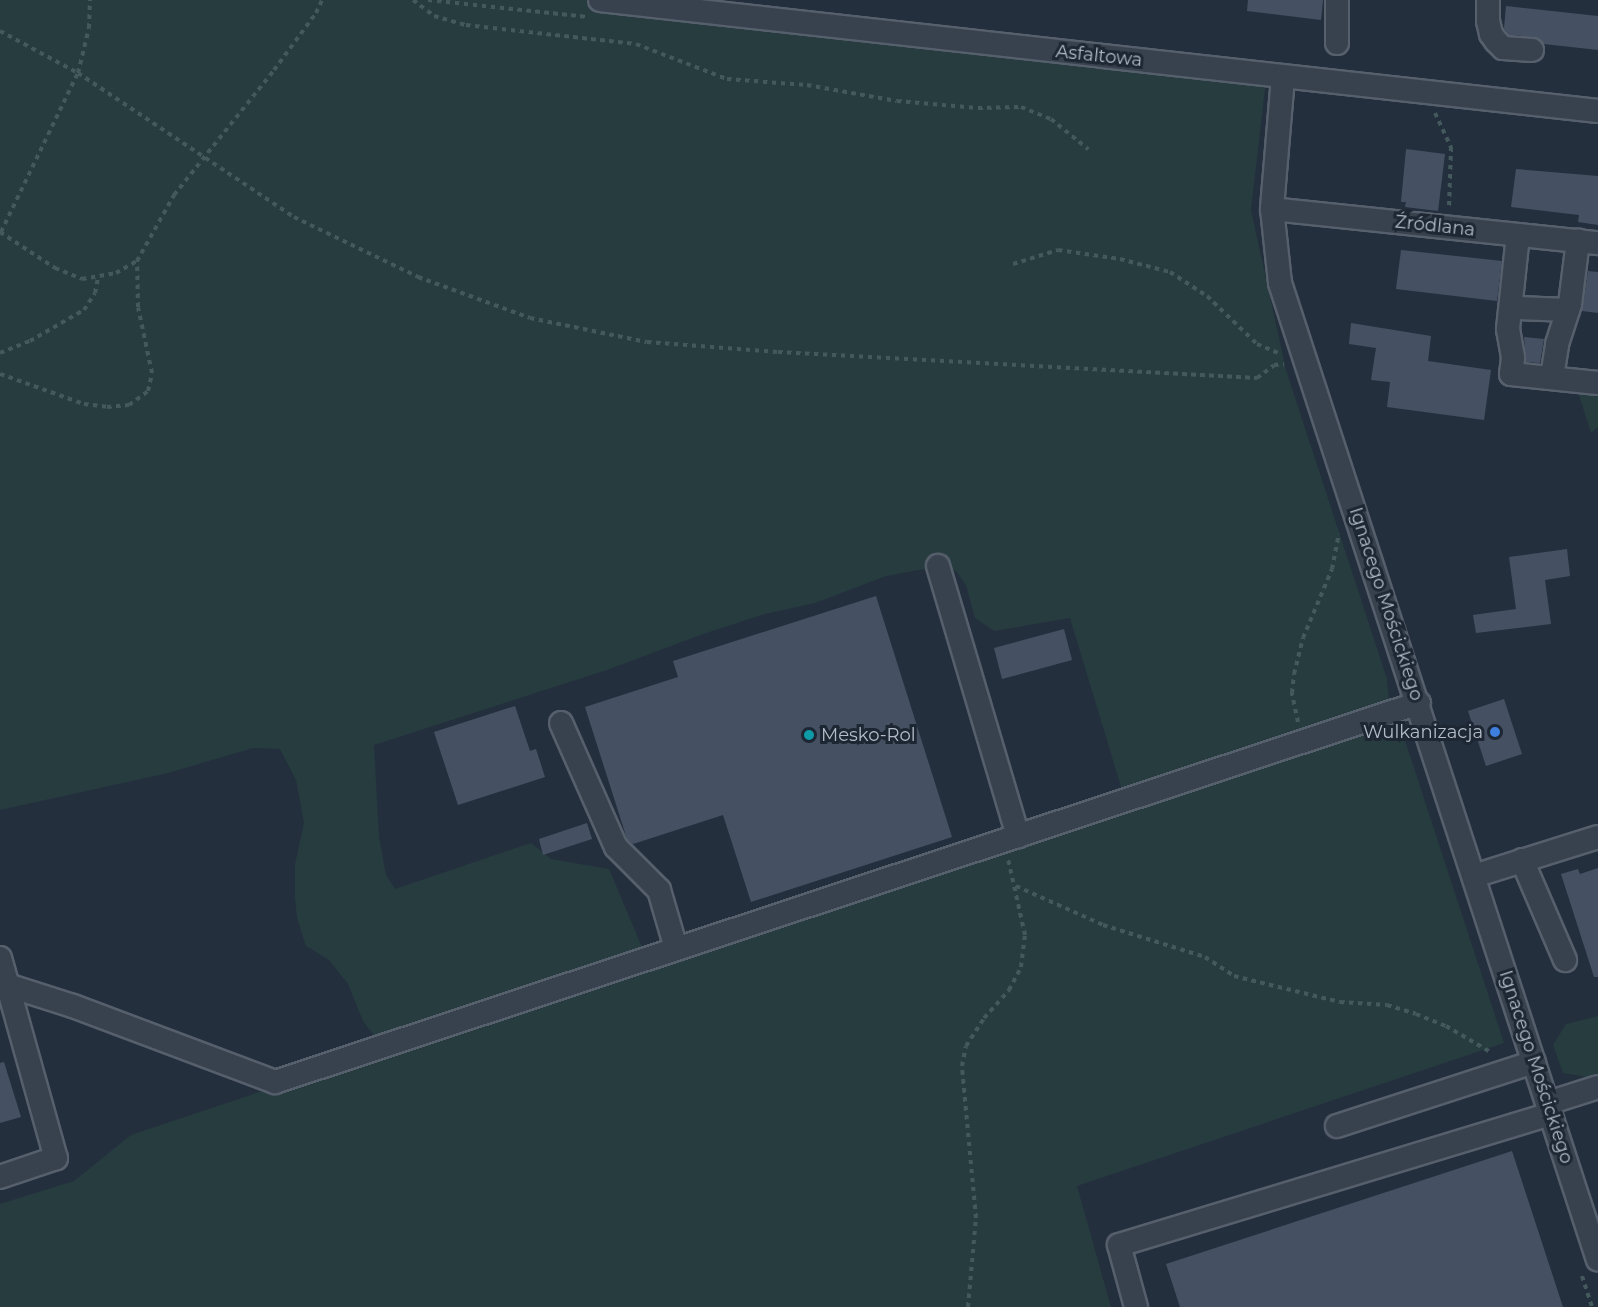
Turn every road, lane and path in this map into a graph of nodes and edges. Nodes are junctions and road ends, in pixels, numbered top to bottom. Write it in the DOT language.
graph roads {
  1 [pos="90,0"];
  2 [pos="322,0"];
  3 [pos="413,0"];
  4 [pos="428,0"];
  5 [pos="1337,0"];
  6 [pos="1488,0"];
  7 [pos="599,9"];
  8 [pos="0,31"];
  9 [pos="1337,43"];
  10 [pos="1532,51"];
  11 [pos="78,73"];
  12 [pos="1283,77"];
  13 [pos="1598,111"];
  14 [pos="1435,114"];
  15 [pos="1088,149"];
  16 [pos="204,158"];
  17 [pos="1272,209"];
  18 [pos="1447,227"];
  19 [pos="1,232"];
  20 [pos="1518,235"];
  21 [pos="1588,242"];
  22 [pos="137,261"];
  23 [pos="1013,264"];
  24 [pos="99,278"];
  25 [pos="1518,308"];
  26 [pos="1568,310"];
  27 [pos="0,353"];
  28 [pos="0,374"];
  29 [pos="1552,377"];
  30 [pos="1598,383"];
  31 [pos="1340,531"];
  32 [pos="938,566"];
  33 [pos="1419,703"];
  34 [pos="561,723"];
  35 [pos="1305,741"];
  36 [pos="1598,837"];
  37 [pos="1011,839"];
  38 [pos="1522,861"];
  39 [pos="1474,876"];
  40 [pos="1016,886"];
  41 [pos="676,948"];
  42 [pos="0,958"];
  43 [pos="1565,960"];
  44 [pos="7,985"];
  45 [pos="1525,1065"];
  46 [pos="1598,1087"];
  47 [pos="1549,1108"];
  48 [pos="1337,1126"];
  49 [pos="0,1177"];
  50 [pos="1590,1267"];
  51 [pos="968,1307"];
  52 [pos="1136,1307"];
  53 [pos="1592,1307"];
  1 -- 11 [label="path"];
  2 -- 16 [label="path"];
  3 -- 15 [label="path"];
  4 -- 7 [label="path"];
  5 -- 9 [label="street"];
  6 -- 10 [label="street"];
  7 -- 12 [label="street, Asfaltowa"];
  8 -- 11 [label="path"];
  11 -- 16 [label="path"];
  11 -- 19 [label="path"];
  12 -- 13 [label="street, Asfaltowa"];
  12 -- 17 [label="street, Ignacego Mościckiego"];
  14 -- 18 [label="path"];
  16 -- 22 [label="path"];
  16 -- 23 [label="path"];
  17 -- 18 [label="street, Źródlana"];
  17 -- 33 [label="street, Ignacego Mościckiego"];
  18 -- 20 [label="street, Źródlana"];
  19 -- 24 [label="path"];
  20 -- 21 [label="street, Źródlana"];
  20 -- 29 [label="street"];
  21 -- 26 [label="street"];
  22 -- 24 [label="path"];
  22 -- 28 [label="path"];
  24 -- 27 [label="path"];
  25 -- 26 [label="street"];
  26 -- 29 [label="street"];
  29 -- 30 [label="street"];
  31 -- 35 [label="path"];
  32 -- 37 [label="street"];
  33 -- 35 [label="street"];
  33 -- 39 [label="street, Ignacego Mościckiego"];
  34 -- 41 [label="street"];
  35 -- 37 [label="street"];
  36 -- 38 [label="street"];
  37 -- 40 [label="path"];
  37 -- 41 [label="street"];
  38 -- 39 [label="street"];
  38 -- 43 [label="street"];
  39 -- 45 [label="street, Ignacego Mościckiego"];
  40 -- 45 [label="path"];
  40 -- 51 [label="path"];
  41 -- 44 [label="street"];
  42 -- 44 [label="street"];
  44 -- 49 [label="street"];
  45 -- 47 [label="street, Ignacego Mościckiego"];
  45 -- 48 [label="street"];
  46 -- 47 [label="street"];
  47 -- 50 [label="street, Ignacego Mościckiego"];
  47 -- 52 [label="street"];
  50 -- 53 [label="path"];
}
